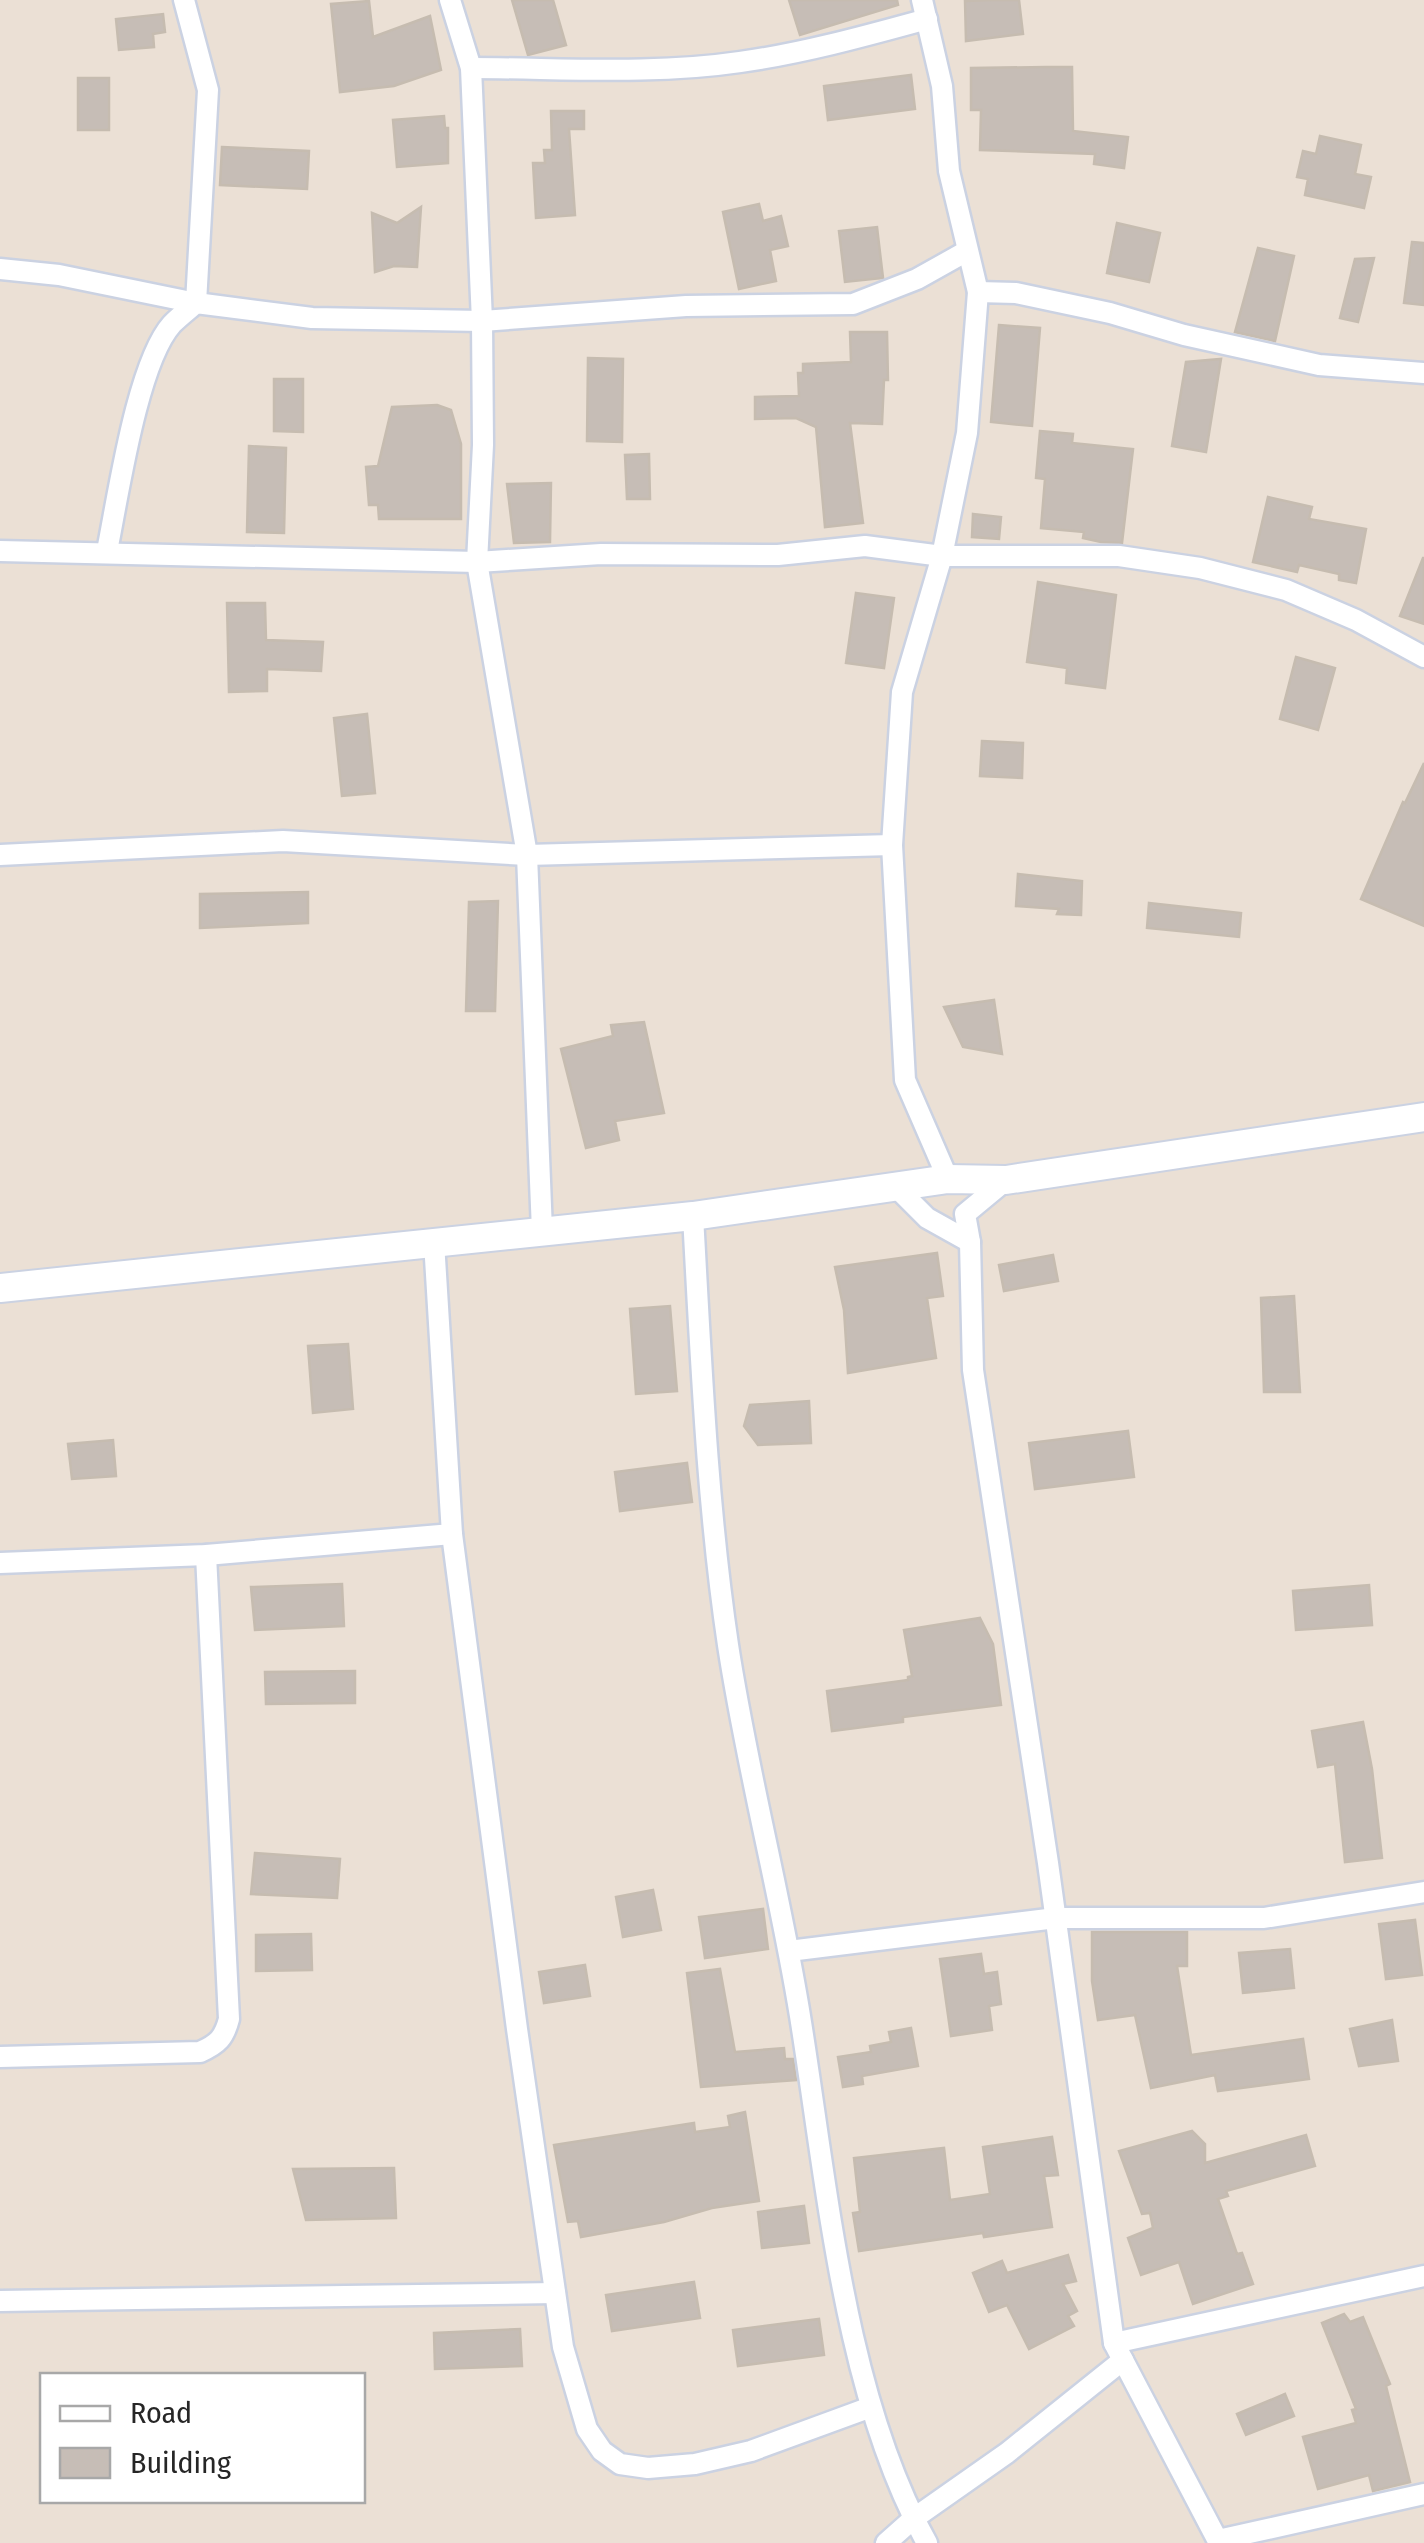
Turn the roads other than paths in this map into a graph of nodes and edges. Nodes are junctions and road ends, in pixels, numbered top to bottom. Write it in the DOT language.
graph roads {
  1 [pos="184,0"];
  2 [pos="450,0"];
  3 [pos="924,9"];
  4 [pos="471,68"];
  5 [pos="967,251"];
  6 [pos="0,268"];
  7 [pos="978,292"];
  8 [pos="196,304"];
  9 [pos="482,321"];
  10 [pos="1424,373"];
  11 [pos="0,552"];
  12 [pos="106,552"];
  13 [pos="942,556"];
  14 [pos="477,562"];
  15 [pos="1424,657"];
  16 [pos="892,846"];
  17 [pos="527,855"];
  18 [pos="0,856"];
  19 [pos="1424,1117"];
  20 [pos="948,1178"];
  21 [pos="1006,1180"];
  22 [pos="896,1187"];
  23 [pos="693,1216"];
  24 [pos="542,1231"];
  25 [pos="434,1242"];
  26 [pos="970,1242"];
  27 [pos="0,1288"];
  28 [pos="452,1534"];
  29 [pos="206,1555"];
  30 [pos="0,1563"];
  31 [pos="1424,1892"];
  32 [pos="1056,1918"];
  33 [pos="789,1951"];
  34 [pos="0,2057"];
  35 [pos="1424,2276"];
  36 [pos="555,2293"];
  37 [pos="0,2302"];
  38 [pos="1118,2351"];
  39 [pos="871,2407"];
  40 [pos="1424,2494"];
  41 [pos="913,2519"];
  42 [pos="1218,2541"];
  43 [pos="886,2543"];
  44 [pos="927,2543"];
  1 -- 8 [label="street"];
  2 -- 4 [label="street"];
  3 -- 4 [label="street"];
  3 -- 5 [label="street"];
  4 -- 9 [label="street"];
  5 -- 7 [label="street"];
  5 -- 9 [label="street"];
  6 -- 8 [label="street"];
  7 -- 10 [label="street"];
  7 -- 13 [label="street"];
  8 -- 9 [label="street"];
  8 -- 12 [label="street"];
  9 -- 14 [label="street"];
  11 -- 12 [label="street"];
  12 -- 14 [label="street"];
  13 -- 14 [label="street"];
  13 -- 15 [label="street"];
  13 -- 16 [label="street"];
  14 -- 17 [label="street"];
  16 -- 17 [label="street"];
  16 -- 20 [label="street"];
  17 -- 18 [label="street"];
  17 -- 24 [label="street"];
  19 -- 21 [label="main road"];
  20 -- 21 [label="main road"];
  20 -- 22 [label="main road"];
  21 -- 26 [label="street"];
  22 -- 23 [label="main road"];
  22 -- 26 [label="street"];
  23 -- 24 [label="main road"];
  23 -- 33 [label="street"];
  24 -- 25 [label="main road"];
  25 -- 27 [label="main road"];
  25 -- 28 [label="street"];
  26 -- 32 [label="street"];
  28 -- 29 [label="street"];
  28 -- 36 [label="street"];
  29 -- 30 [label="street"];
  29 -- 34 [label="street"];
  31 -- 32 [label="street"];
  32 -- 33 [label="street"];
  32 -- 38 [label="street"];
  33 -- 39 [label="street"];
  35 -- 38 [label="street"];
  36 -- 37 [label="street"];
  36 -- 39 [label="street"];
  38 -- 41 [label="street"];
  38 -- 42 [label="street"];
  39 -- 41 [label="street"];
  40 -- 42 [label="street"];
  41 -- 43 [label="street"];
  41 -- 44 [label="street"];
}
